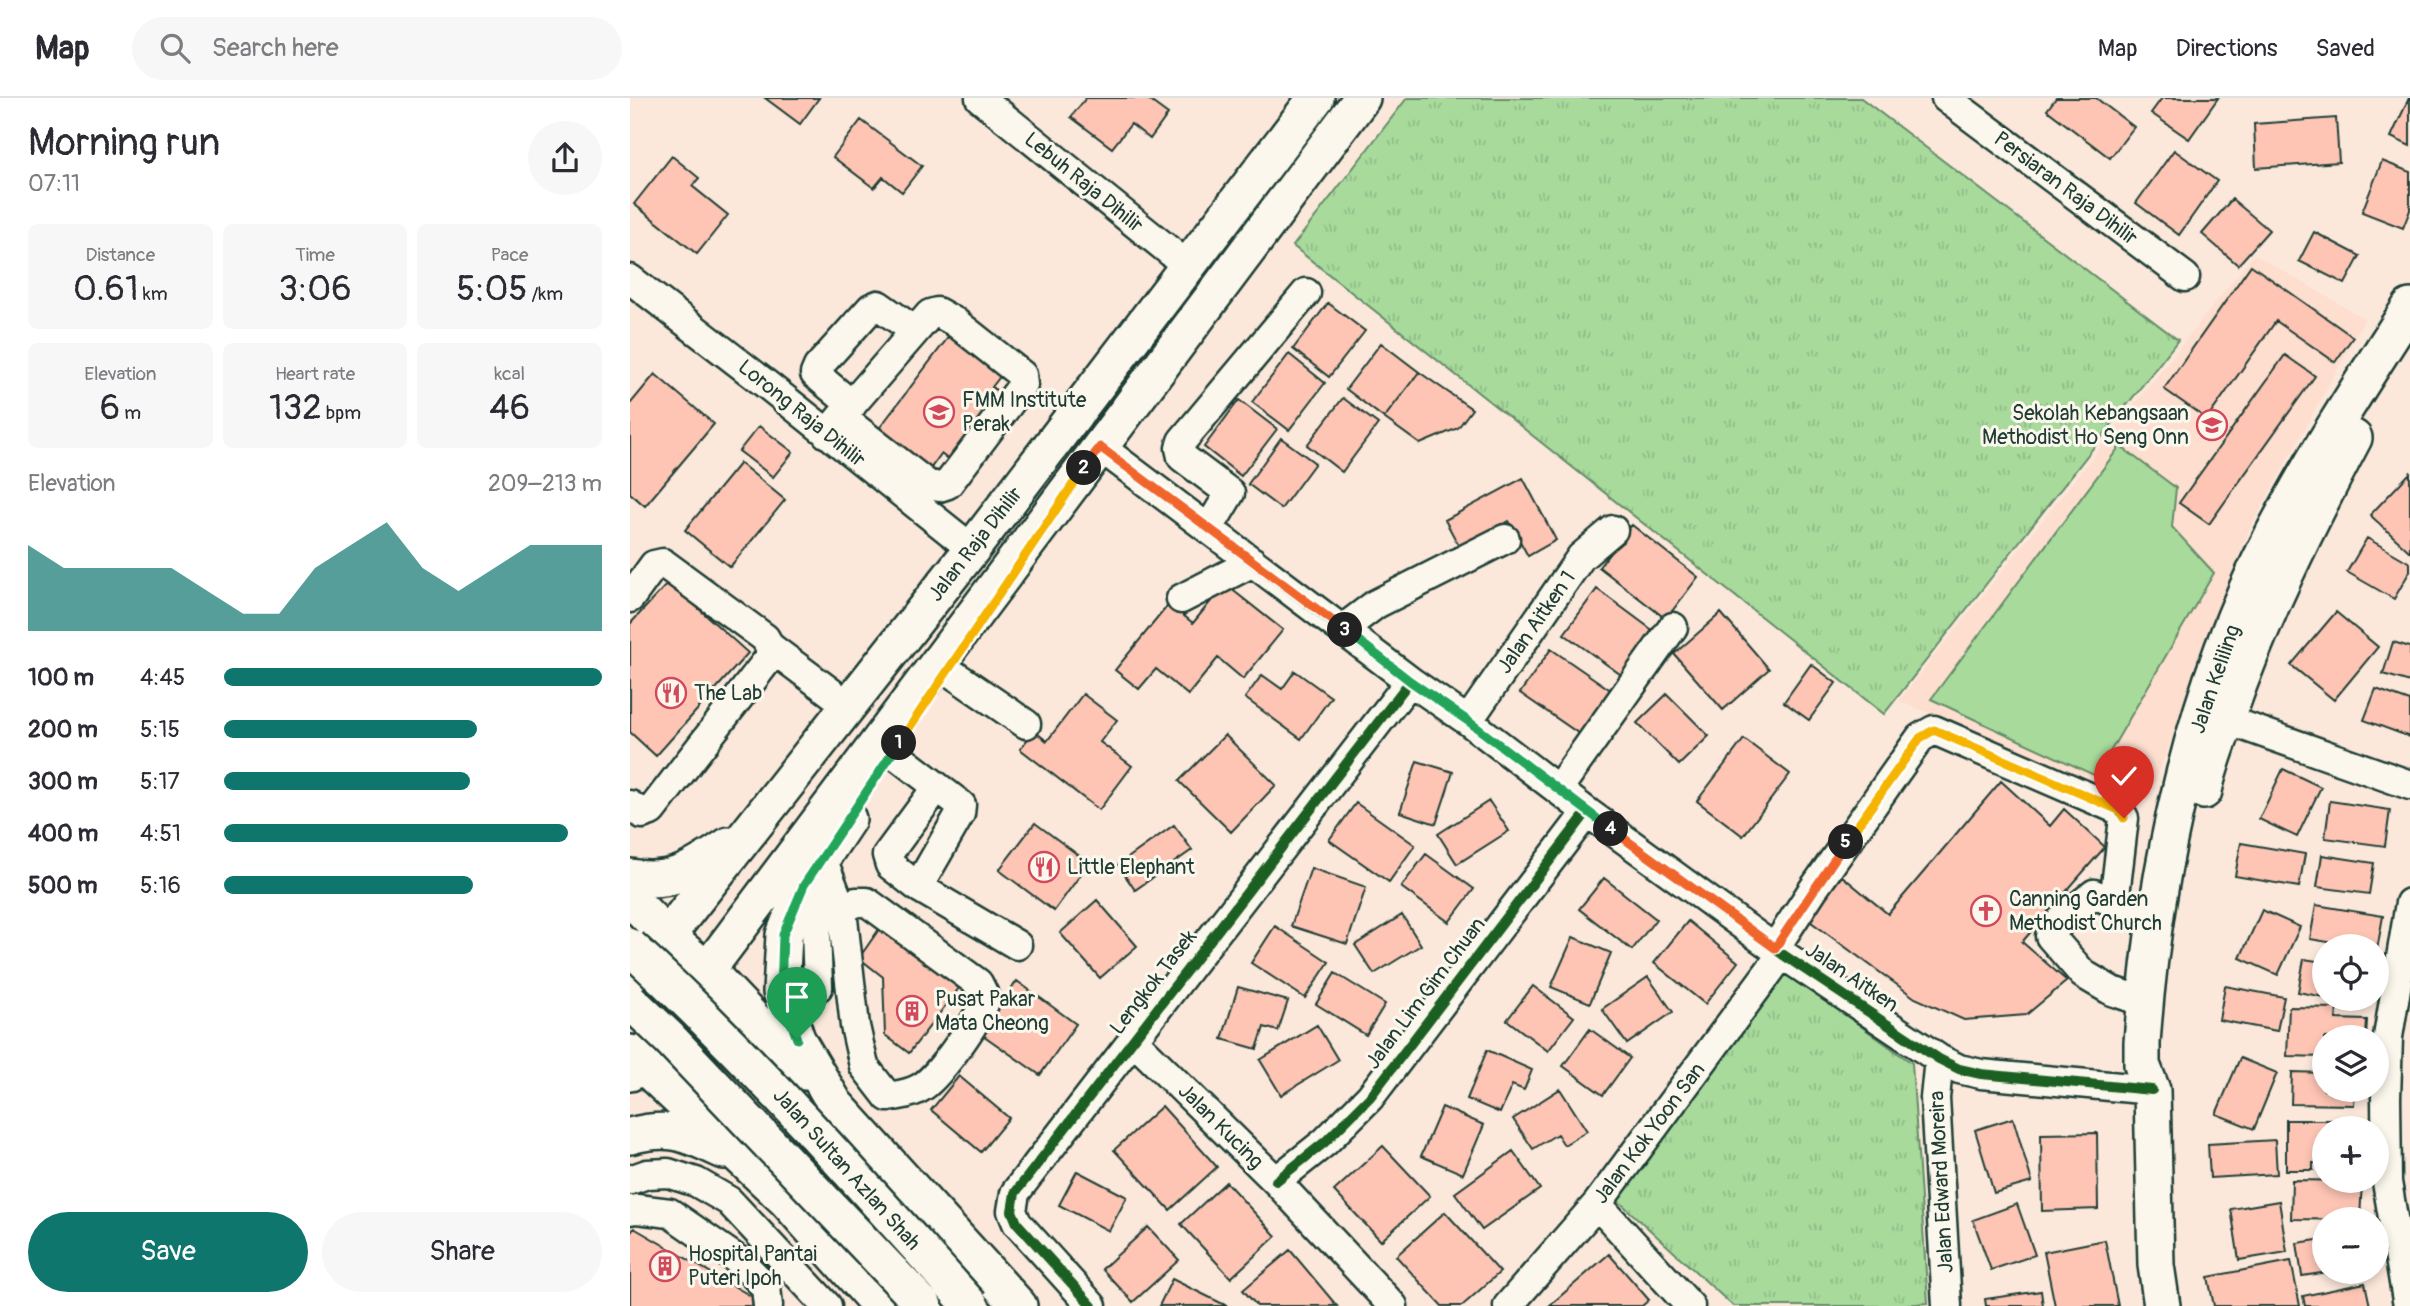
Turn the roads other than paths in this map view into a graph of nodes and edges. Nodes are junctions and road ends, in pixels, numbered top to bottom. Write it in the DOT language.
graph roads {
  1 [pos="980,98"];
  2 [pos="1316,98"];
  3 [pos="1362,98"];
  4 [pos="1946,98"];
  5 [pos="1188,266"];
  6 [pos="2185,277"];
  7 [pos="630,279"];
  8 [pos="1306,293"];
  9 [pos="2410,307"];
  10 [pos="915,331"];
  11 [pos="2410,345"];
  12 [pos="840,419"];
  13 [pos="1100,447"];
  14 [pos="1058,505"];
  15 [pos="1209,528"];
  16 [pos="1613,530"];
  17 [pos="1505,539"];
  18 [pos="972,549"];
  19 [pos="1253,562"];
  20 [pos="630,598"];
  21 [pos="1181,598"];
  22 [pos="1673,627"];
  23 [pos="1343,629"];
  24 [pos="770,646"];
  25 [pos="947,670"];
  26 [pos="1410,681"];
  27 [pos="849,706"];
  28 [pos="2227,720"];
  29 [pos="1468,721"];
  30 [pos="1026,724"];
  31 [pos="892,752"];
  32 [pos="2410,785"];
  33 [pos="937,787"];
  34 [pos="1558,789"];
  35 [pos="630,805"];
  36 [pos="1587,812"];
  37 [pos="753,829"];
  38 [pos="818,864"];
  39 [pos="630,877"];
  40 [pos="918,887"];
  41 [pos="630,898"];
  42 [pos="2114,903"];
  43 [pos="2410,904"];
  44 [pos="842,910"];
  45 [pos="2155,912"];
  46 [pos="667,936"];
  47 [pos="1017,945"];
  48 [pos="630,947"];
  49 [pos="1779,951"];
  50 [pos="706,970"];
  51 [pos="818,987"];
  52 [pos="635,998"];
  53 [pos="2145,1002"];
  54 [pos="1133,1040"];
  55 [pos="1939,1059"];
  56 [pos="633,1062"];
  57 [pos="2152,1090"];
  58 [pos="888,1097"];
  59 [pos="849,1119"];
  60 [pos="630,1136"];
  61 [pos="743,1159"];
  62 [pos="630,1180"];
  63 [pos="1276,1181"];
  64 [pos="786,1200"];
  65 [pos="1597,1204"];
  66 [pos="630,1210"];
  67 [pos="2404,1241"];
  68 [pos="768,1306"];
  69 [pos="827,1306"];
  70 [pos="880,1306"];
  71 [pos="923,1306"];
  72 [pos="971,1306"];
  73 [pos="1019,1306"];
  74 [pos="1092,1306"];
  75 [pos="1393,1306"];
  76 [pos="1508,1306"];
  77 [pos="1690,1306"];
  78 [pos="1947,1306"];
  79 [pos="2162,1306"];
  80 [pos="2408,1306"];
  1 -- 5 [label="street, Lebuh Raja Dihilir"];
  2 -- 5 [label="main road, Jalan Raja Dihilir"];
  3 -- 13 [label="main road, Jalan Raja Dihilir"];
  4 -- 6 [label="street, Persiaran Raja Dihilir"];
  5 -- 18 [label="main road, Jalan Raja Dihilir"];
  7 -- 12 [label="street, Lorong Raja Dihilir"];
  8 -- 15 [label="street"];
  9 -- 45 [label="main road, Jalan Keliling"];
  10 -- 12 [label="street"];
  10 -- 12 [label="street"];
  10 -- 12 [label="street"];
  11 -- 28 [label="main road, Jalan Keliling"];
  12 -- 18 [label="street, Lorong Raja Dihilir"];
  13 -- 14 [label="main road, Jalan Raja Dihilir"];
  13 -- 15 [label="street, Jalan Aitken"];
  14 -- 25 [label="main road"];
  14 -- 50 [label="main road, Jalan Raja Dihilir"];
  15 -- 19 [label="street, Jalan Aitken"];
  16 -- 29 [label="street, Jalan Aitken 1"];
  17 -- 23 [label="street"];
  18 -- 27 [label="main road, Jalan Raja Dihilir"];
  19 -- 21 [label="street"];
  19 -- 23 [label="street, Jalan Aitken"];
  20 -- 24 [label="street"];
  22 -- 34 [label="street"];
  23 -- 26 [label="street, Jalan Aitken"];
  24 -- 27 [label="street"];
  24 -- 35 [label="street"];
  25 -- 30 [label="street"];
  25 -- 31 [label="main road"];
  26 -- 29 [label="street, Jalan Aitken"];
  26 -- 54 [label="street, Lengkok Tasek"];
  27 -- 37 [label="main road, Jalan Raja Dihilir"];
  28 -- 32 [label="street"];
  28 -- 57 [label="main road, Jalan Keliling"];
  29 -- 34 [label="street, Jalan Aitken"];
  31 -- 33 [label="street"];
  31 -- 38 [label="main road"];
  33 -- 40 [label="street"];
  33 -- 40 [label="street"];
  34 -- 36 [label="street, Jalan Aitken"];
  36 -- 49 [label="street, Jalan Aitken"];
  36 -- 63 [label="street, Jalan Lim Gim Chuan"];
  37 -- 39 [label="main road"];
  37 -- 46 [label="main road, Jalan Raja Dihilir"];
  38 -- 44 [label="street"];
  38 -- 51 [label="street"];
  38 -- 59 [label="main road"];
  40 -- 47 [label="street"];
  41 -- 46 [label="main road"];
  42 -- 45 [label="street"];
  42 -- 49 [label="street, Jalan Kok Yoon San"];
  42 -- 53 [label="street"];
  43 -- 67 [label="street"];
  44 -- 58 [label="street"];
  44 -- 58 [label="street"];
  45 -- 53 [label="main road, Jalan Keliling"];
  46 -- 50 [label="main road"];
  46 -- 52 [label="main road, Jalan Raja Dihilir"];
  48 -- 72 [label="main road, Jalan Sultan Azlan Shah, bridge"];
  49 -- 55 [label="street, Jalan Aitken"];
  49 -- 65 [label="street, Jalan Kok Yoon San"];
  50 -- 52 [label="main road"];
  50 -- 56 [label="main road, Jalan Raja Dihilir"];
  50 -- 59 [label="main road"];
  52 -- 56 [label="main road"];
  52 -- 71 [label="main road, Jalan Sultan Azlan Shah, bridge"];
  53 -- 57 [label="main road, Jalan Keliling"];
  54 -- 63 [label="street, Jalan Kucing"];
  54 -- 74 [label="street, Lengkok Tasek"];
  55 -- 57 [label="street, Jalan Aitken"];
  55 -- 78 [label="street, Jalan Edward Moreira"];
  56 -- 61 [label="main road"];
  57 -- 79 [label="main road, Jalan Keliling"];
  58 -- 59 [label="street"];
  59 -- 64 [label="main road"];
  59 -- 73 [label="main road"];
  60 -- 61 [label="main road"];
  61 -- 64 [label="main road"];
  62 -- 69 [label="street"];
  63 -- 75 [label="street, Jalan Kucing"];
  64 -- 70 [label="main road"];
  65 -- 76 [label="street, Jalan Kok Yoon San"];
  65 -- 77 [label="street"];
  66 -- 68 [label="street"];
  67 -- 80 [label="street"];
}
